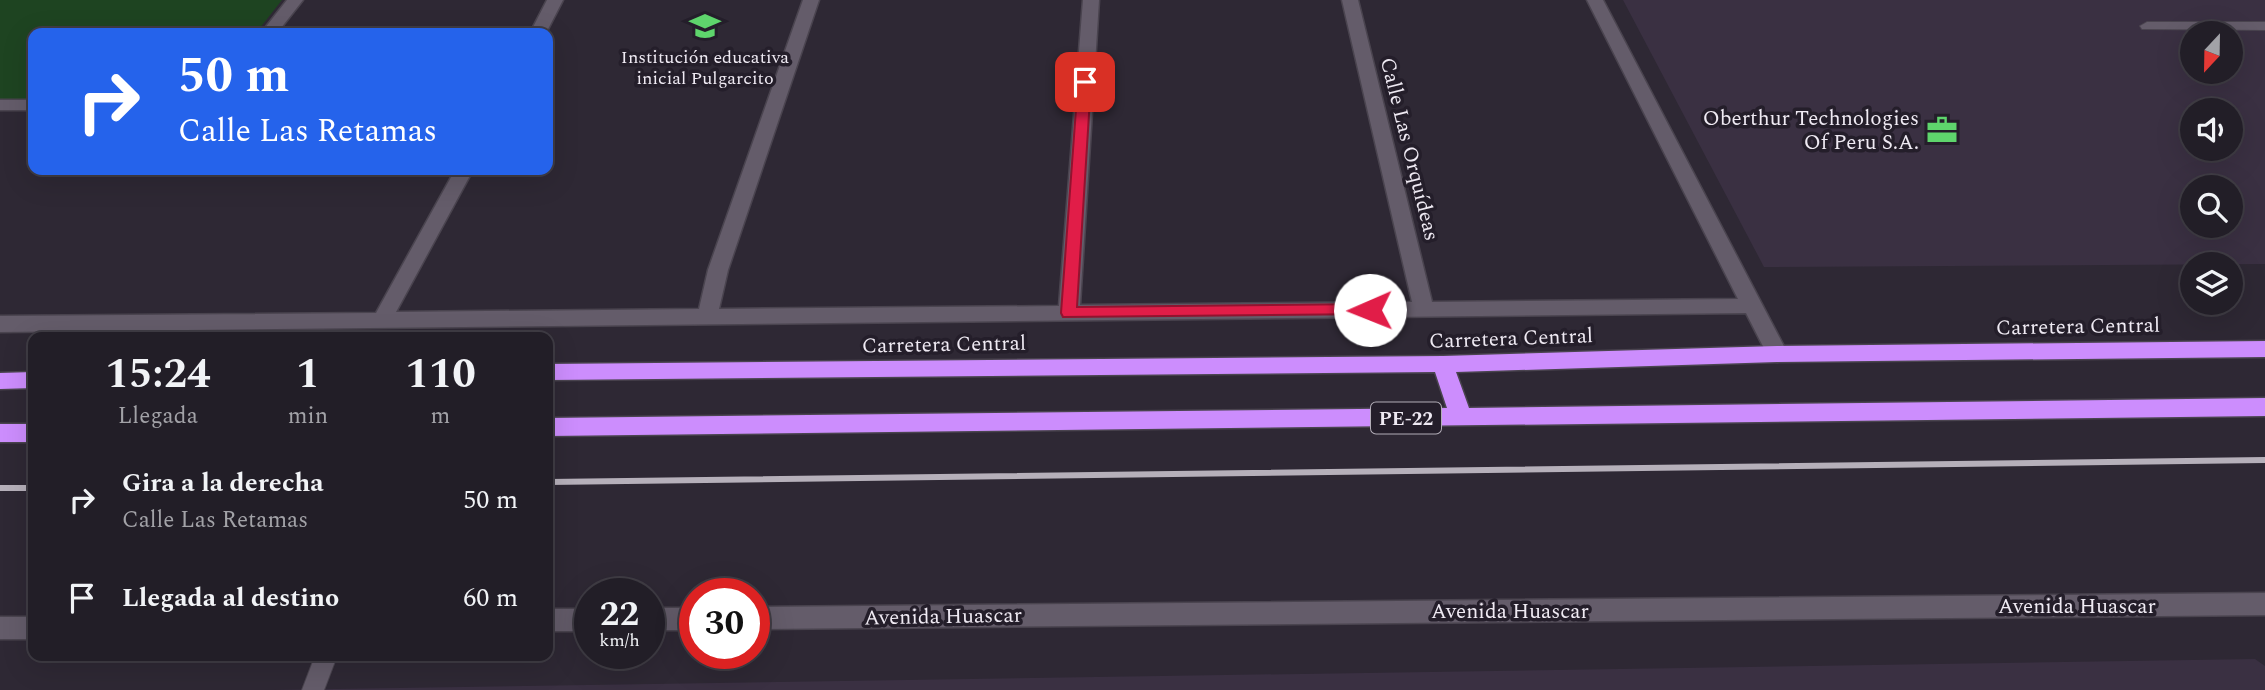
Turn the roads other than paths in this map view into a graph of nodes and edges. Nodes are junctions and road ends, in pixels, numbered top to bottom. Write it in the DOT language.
graph roads {
  1 [pos="295,0"];
  2 [pos="555,0"];
  3 [pos="811,0"];
  4 [pos="1091,0"];
  5 [pos="1350,0"];
  6 [pos="1595,0"];
  7 [pos="2147,26"];
  8 [pos="2265,26"];
  9 [pos="273,28"];
  10 [pos="541,28"];
  11 [pos="0,105"];
  12 [pos="28,105"];
  13 [pos="461,175"];
  14 [pos="1752,306"];
  15 [pos="1424,309"];
  16 [pos="1069,313"];
  17 [pos="707,317"];
  18 [pos="382,320"];
  19 [pos="0,324"];
  20 [pos="2265,349"];
  21 [pos="1777,354"];
  22 [pos="1443,365"];
  23 [pos="553,372"];
  24 [pos="28,380"];
  25 [pos="0,381"];
  26 [pos="2265,408"];
  27 [pos="1461,418"];
  28 [pos="553,427"];
  29 [pos="0,433"];
  30 [pos="28,433"];
  31 [pos="2265,604"];
  32 [pos="770,618"];
  33 [pos="553,620"];
  34 [pos="574,620"];
  35 [pos="0,628"];
  36 [pos="28,628"];
  37 [pos="325,661"];
  38 [pos="313,690"];
  1 -- 9 [label="street"];
  2 -- 10 [label="street"];
  3 -- 17 [label="street"];
  4 -- 16 [label="street"];
  5 -- 15 [label="street, Calle Las Orquídeas"];
  6 -- 14 [label="street"];
  7 -- 8 [label="lane"];
  11 -- 12 [label="street"];
  13 -- 18 [label="street"];
  14 -- 15 [label="street"];
  14 -- 21 [label="street"];
  15 -- 16 [label="street"];
  16 -- 17 [label="street"];
  17 -- 18 [label="street"];
  18 -- 19 [label="street"];
  20 -- 21 [label="highway, Carretera Central"];
  21 -- 22 [label="highway, Carretera Central"];
  22 -- 23 [label="highway, Carretera Central"];
  22 -- 27 [label="highway"];
  24 -- 25 [label="highway"];
  26 -- 27 [label="highway, PE-22"];
  27 -- 28 [label="highway, PE-22"];
  29 -- 30 [label="highway"];
  31 -- 32 [label="street, Avenida Huascar"];
  33 -- 34 [label="street"];
  35 -- 36 [label="street"];
  37 -- 38 [label="lane"];
}
